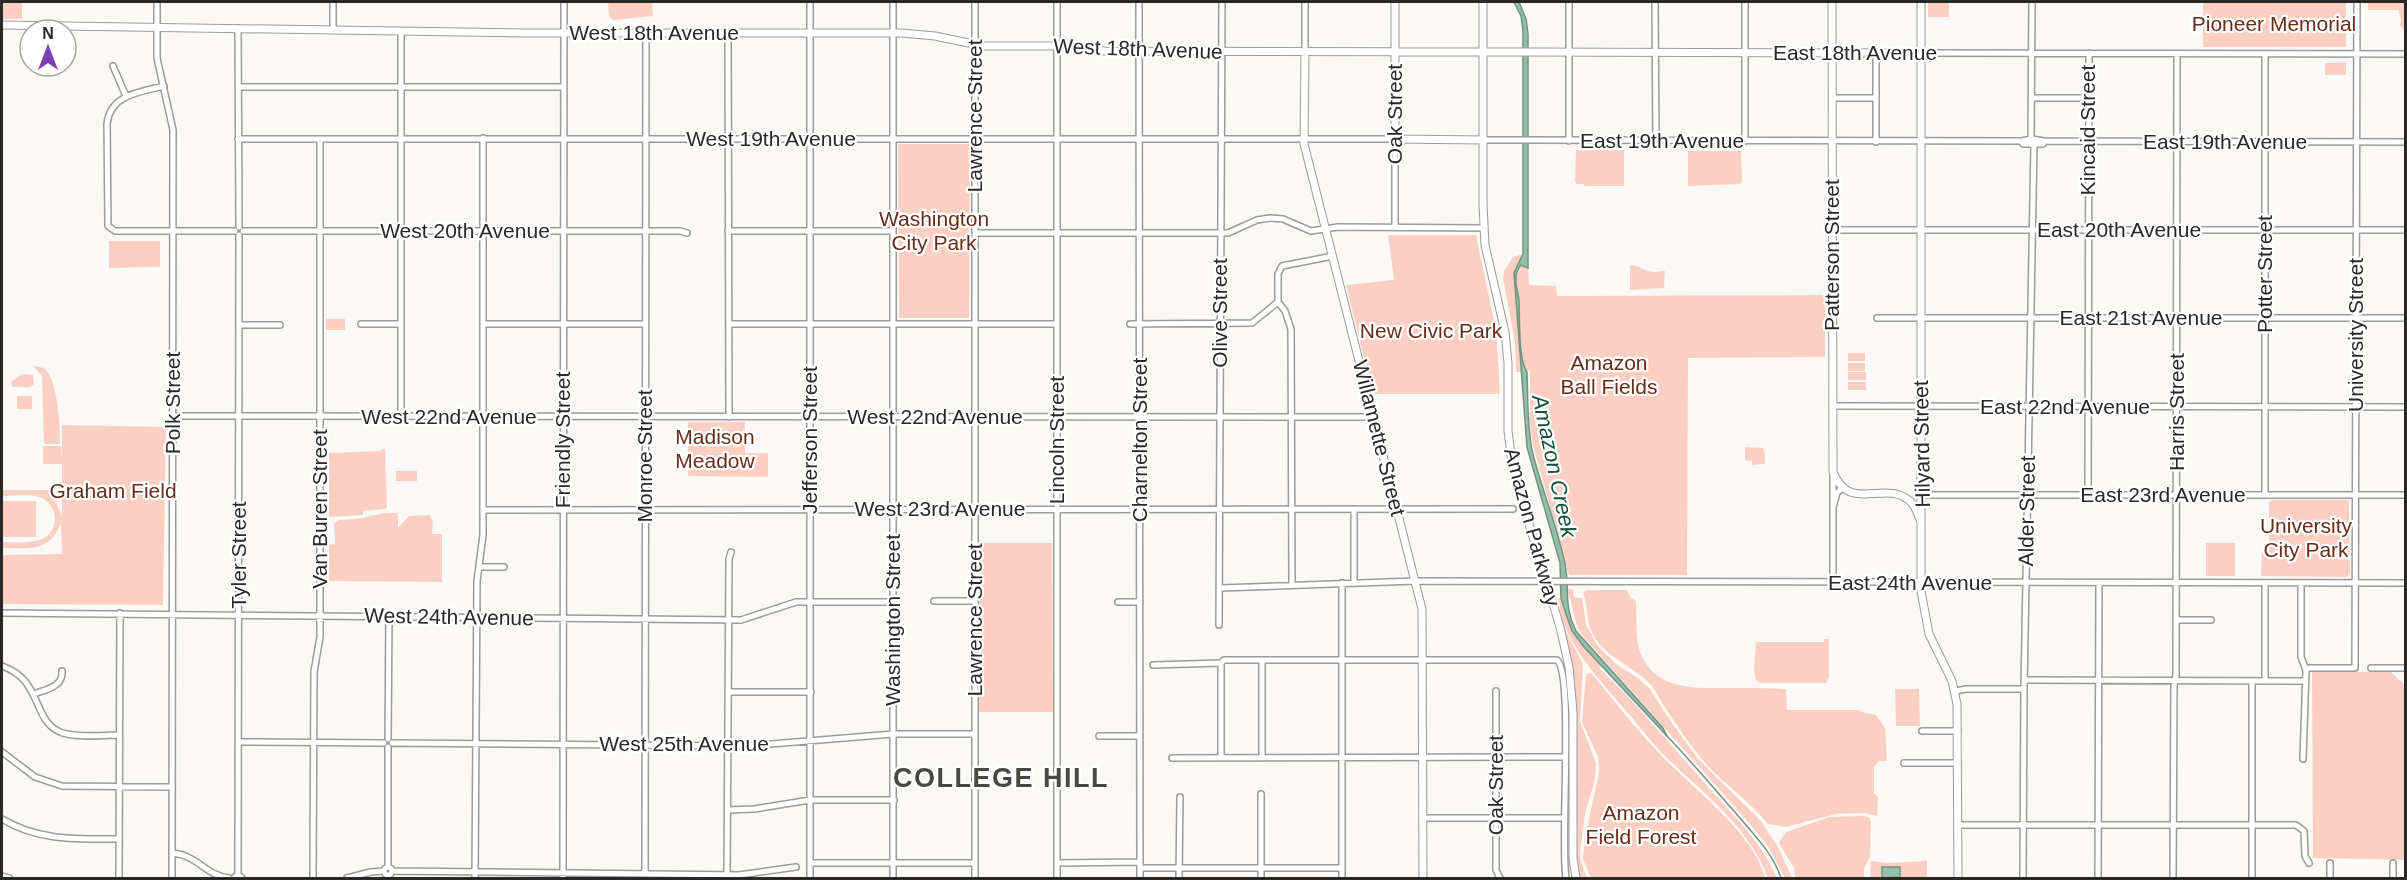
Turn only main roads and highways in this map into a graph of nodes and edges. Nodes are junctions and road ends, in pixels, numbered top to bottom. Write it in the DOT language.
graph roads {
  1 [pos="1395,2"];
  2 [pos="1483,2"];
  3 [pos="1832,2"];
  4 [pos="1921,2"];
  5 [pos="2,25"];
  6 [pos="1305,51"];
  7 [pos="1395,52"];
  8 [pos="1483,52"];
  9 [pos="1832,53"];
  10 [pos="1921,53"];
  11 [pos="1395,140"];
  12 [pos="1484,140"];
  13 [pos="1892,494"];
  14 [pos="1922,495"];
  15 [pos="1921,522"];
  16 [pos="1423,879"];
  17 [pos="1576,879"];
  18 [pos="1958,879"];
  1 -- 7 [label="main road, Oak Street"];
  2 -- 8 [label="main road, Amazon Parkway"];
  3 -- 9 [label="main road, Patterson Street"];
  4 -- 10 [label="main road, Hilyard Street"];
  5 -- 6 [label="main road, West 18th Avenue"];
  6 -- 7 [label="main road, East 18th Avenue"];
  6 -- 16 [label="main road, Willamette Street"];
  7 -- 8 [label="main road, East 18th Avenue"];
  7 -- 11 [label="main road, Oak Street"];
  8 -- 9 [label="main road, East 18th Avenue"];
  8 -- 12 [label="main road, Amazon Parkway"];
  9 -- 10 [label="main road, East 18th Avenue"];
  9 -- 13 [label="main road, Patterson Street"];
  10 -- 14 [label="main road, Hilyard Street"];
  11 -- 12 [label="main road, East 19th Avenue"];
  12 -- 17 [label="main road, Amazon Parkway"];
  13 -- 14 [label="main road"];
  13 -- 15 [label="main road"];
  14 -- 15 [label="main road, Hilyard Street"];
  15 -- 18 [label="main road, Hilyard Street"];
}
